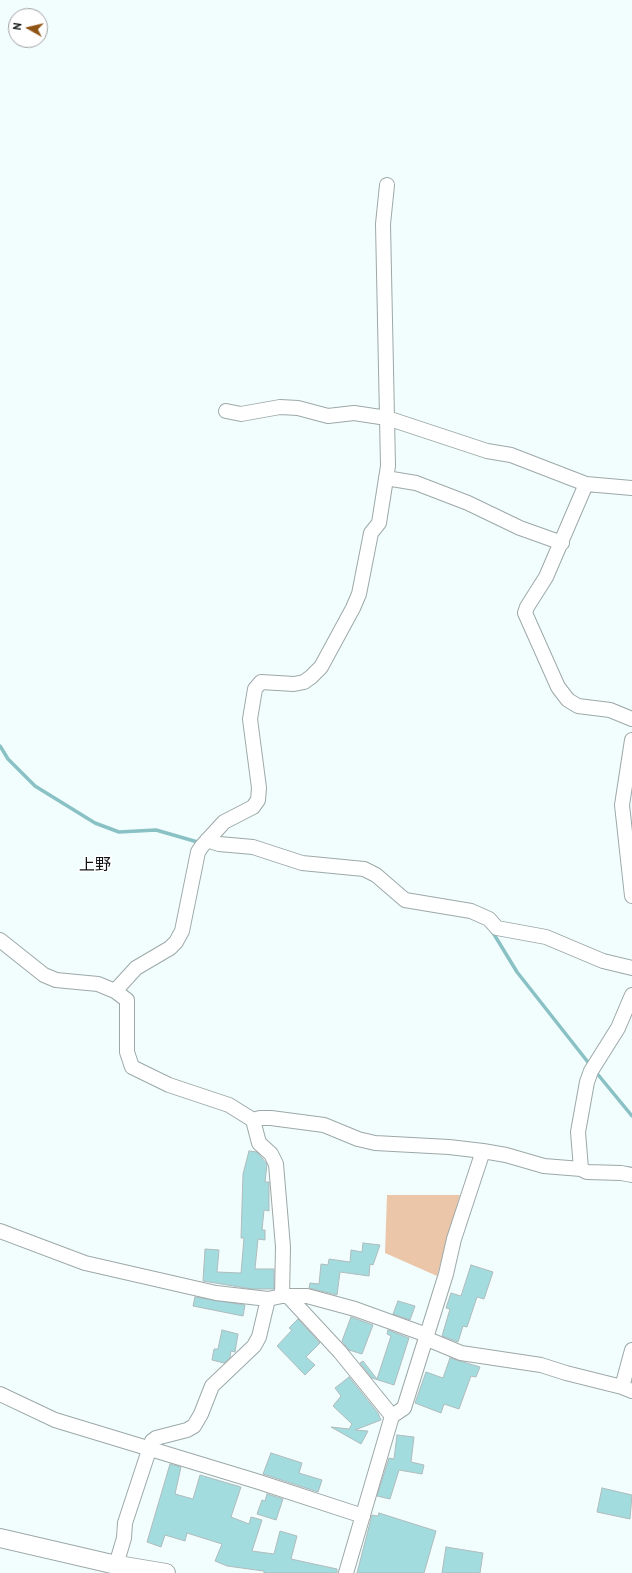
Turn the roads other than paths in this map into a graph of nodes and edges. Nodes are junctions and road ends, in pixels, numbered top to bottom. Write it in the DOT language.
graph roads {
  1 [pos="387,185"];
  2 [pos="226,411"];
  3 [pos="387,418"];
  4 [pos="386,478"];
  5 [pos="586,484"];
  6 [pos="632,488"];
  7 [pos="562,543"];
  8 [pos="632,720"];
  9 [pos="632,740"];
  10 [pos="205,842"];
  11 [pos="632,896"];
  12 [pos="0,940"];
  13 [pos="632,968"];
  14 [pos="115,991"];
  15 [pos="632,995"];
  16 [pos="253,1120"];
  17 [pos="483,1151"];
  18 [pos="580,1169"];
  19 [pos="632,1175"];
  20 [pos="0,1231"];
  21 [pos="279,1297"];
  22 [pos="426,1337"];
  23 [pos="632,1350"];
  24 [pos="627,1389"];
  25 [pos="0,1394"];
  26 [pos="392,1416"];
  27 [pos="149,1448"];
  28 [pos="363,1516"];
  29 [pos="0,1538"];
  30 [pos="112,1568"];
  31 [pos="166,1573"];
  32 [pos="346,1573"];
  1 -- 3 [label="street"];
  2 -- 3 [label="street"];
  3 -- 4 [label="street"];
  3 -- 5 [label="street"];
  4 -- 7 [label="street"];
  4 -- 10 [label="street"];
  5 -- 6 [label="street"];
  5 -- 7 [label="street"];
  7 -- 8 [label="street"];
  9 -- 11 [label="street"];
  10 -- 13 [label="street"];
  10 -- 14 [label="street"];
  12 -- 14 [label="street"];
  14 -- 16 [label="street"];
  15 -- 18 [label="street"];
  16 -- 17 [label="street"];
  16 -- 21 [label="street"];
  17 -- 18 [label="street"];
  17 -- 22 [label="street"];
  18 -- 19 [label="street"];
  20 -- 21 [label="street"];
  21 -- 22 [label="street"];
  21 -- 26 [label="street"];
  21 -- 27 [label="street"];
  22 -- 24 [label="street"];
  22 -- 26 [label="street"];
  23 -- 24 [label="street"];
  25 -- 27 [label="street"];
  26 -- 28 [label="street"];
  27 -- 28 [label="street"];
  27 -- 30 [label="street"];
  28 -- 32 [label="street"];
  29 -- 30 [label="street"];
  30 -- 31 [label="street"];
}
